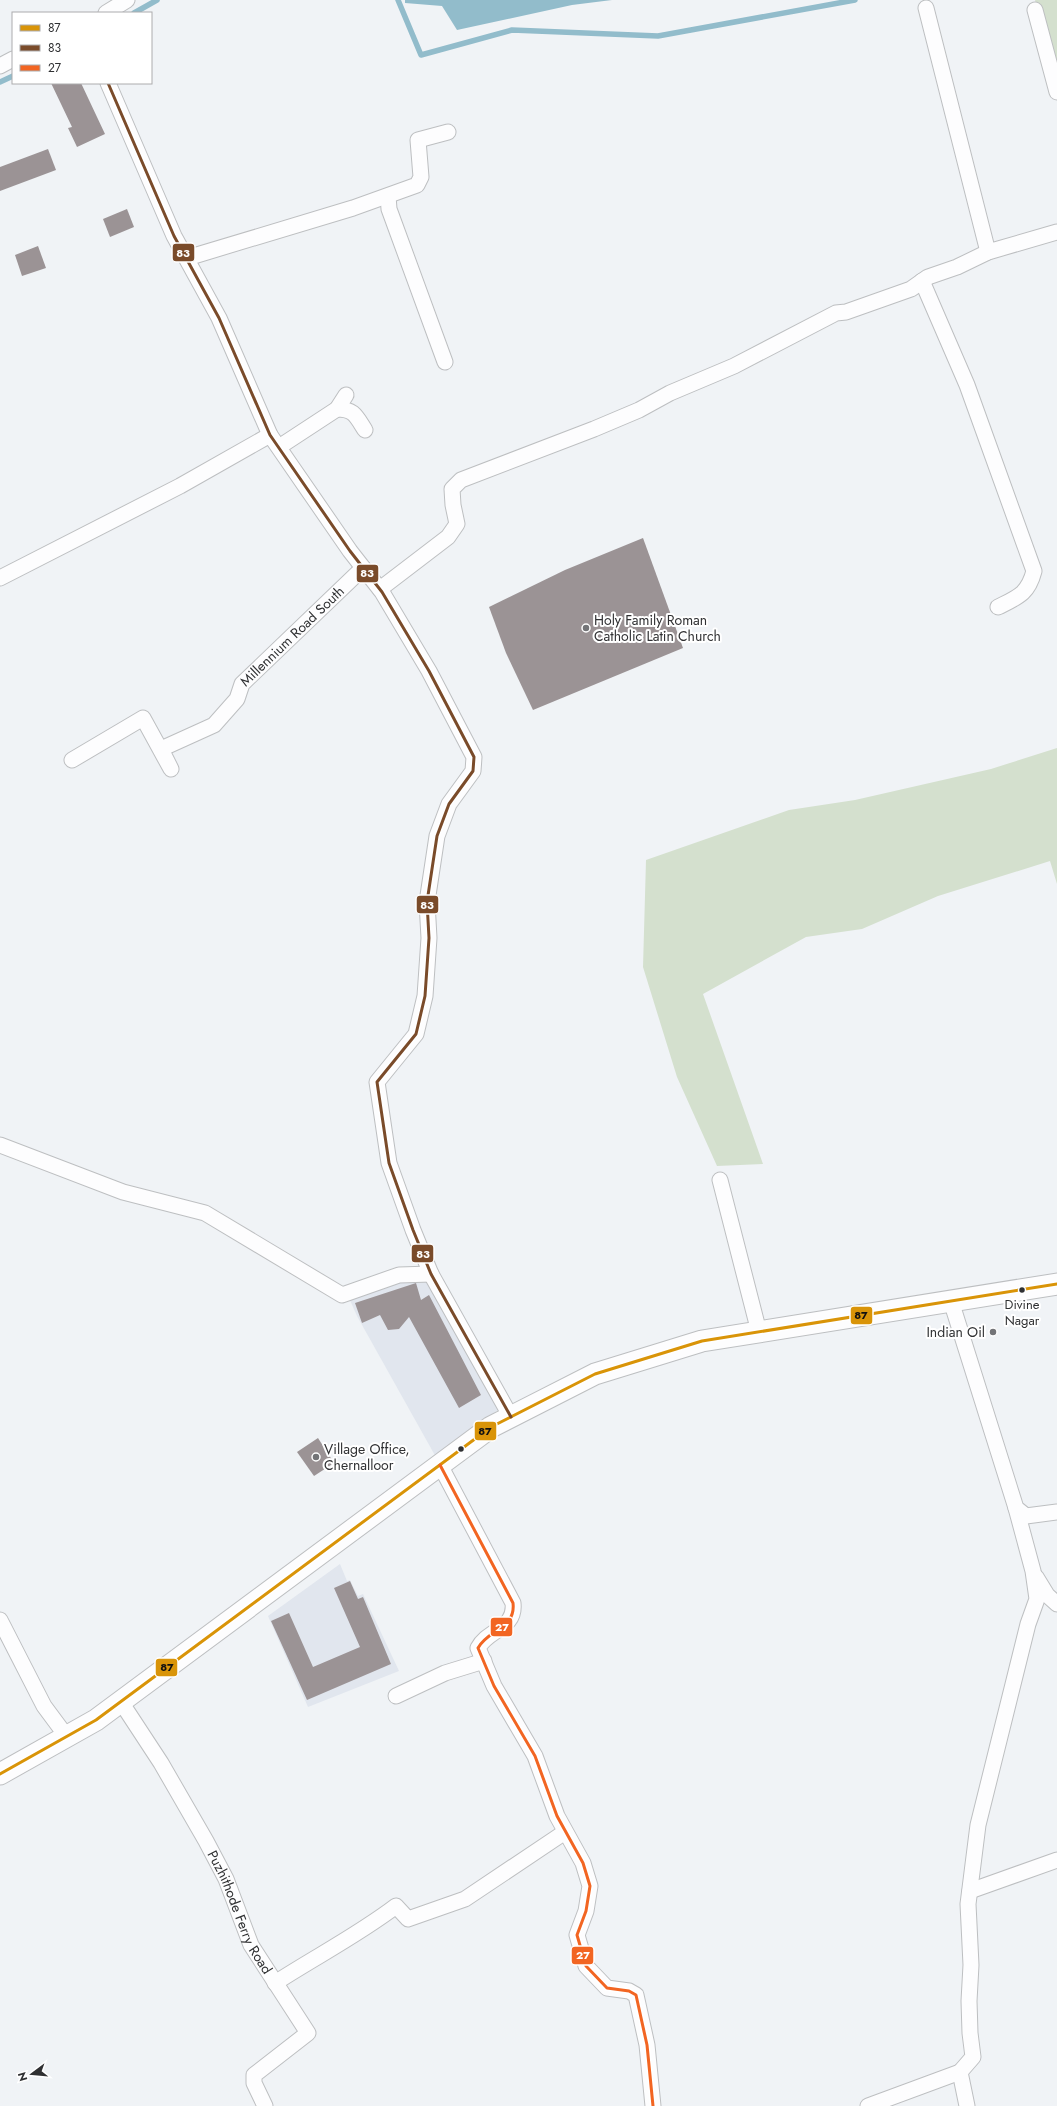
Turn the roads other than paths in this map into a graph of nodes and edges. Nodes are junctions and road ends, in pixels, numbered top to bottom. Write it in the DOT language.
graph roads {
  1 [pos="128,0"];
  2 [pos="926,8"];
  3 [pos="1035,10"];
  4 [pos="108,12"];
  5 [pos="12,60"];
  6 [pos="0,66"];
  7 [pos="108,84"];
  8 [pos="1057,92"];
  9 [pos="448,132"];
  10 [pos="388,196"];
  11 [pos="1057,232"];
  12 [pos="988,252"];
  13 [pos="186,258"];
  14 [pos="922,281"];
  15 [pos="444,362"];
  16 [pos="346,395"];
  17 [pos="337,409"];
  18 [pos="365,430"];
  19 [pos="274,441"];
  20 [pos="363,568"];
  21 [pos="0,578"];
  22 [pos="380,589"];
  23 [pos="998,607"];
  24 [pos="72,760"];
  25 [pos="0,1145"];
  26 [pos="720,1180"];
  27 [pos="431,1274"];
  28 [pos="1057,1284"];
  29 [pos="952,1301"];
  30 [pos="759,1332"];
  31 [pos="511,1417"];
  32 [pos="440,1465"];
  33 [pos="1016,1508"];
  34 [pos="1057,1512"];
  35 [pos="1033,1572"];
  36 [pos="1057,1604"];
  37 [pos="0,1620"];
  38 [pos="484,1661"];
  39 [pos="396,1696"];
  40 [pos="121,1702"];
  41 [pos="67,1737"];
  42 [pos="0,1774"];
  43 [pos="565,1832"];
  44 [pos="1057,1860"];
  45 [pos="970,1891"];
  46 [pos="275,1983"];
  47 [pos="960,2072"];
  48 [pos="265,2106"];
  49 [pos="653,2106"];
  50 [pos="868,2106"];
  51 [pos="967,2106"];
  1 -- 4 [label="street"];
  2 -- 12 [label="street"];
  3 -- 8 [label="street"];
  5 -- 6 [label="street"];
  7 -- 13 [label="street"];
  9 -- 10 [label="street"];
  10 -- 13 [label="street"];
  10 -- 15 [label="street"];
  11 -- 12 [label="street"];
  12 -- 14 [label="street"];
  13 -- 19 [label="street"];
  14 -- 22 [label="street"];
  14 -- 23 [label="street"];
  16 -- 17 [label="street"];
  17 -- 18 [label="street"];
  17 -- 19 [label="street"];
  19 -- 20 [label="street"];
  19 -- 21 [label="street"];
  20 -- 22 [label="street"];
  20 -- 24 [label="street, Millennium Road South"];
  22 -- 27 [label="street"];
  25 -- 27 [label="street"];
  26 -- 30 [label="street"];
  27 -- 31 [label="street"];
  28 -- 29 [label="main road"];
  29 -- 30 [label="main road"];
  29 -- 33 [label="street"];
  30 -- 31 [label="main road"];
  31 -- 32 [label="main road"];
  32 -- 38 [label="street"];
  32 -- 40 [label="main road"];
  33 -- 34 [label="street"];
  33 -- 35 [label="street"];
  35 -- 36 [label="street"];
  35 -- 45 [label="street"];
  37 -- 41 [label="street"];
  38 -- 39 [label="street"];
  38 -- 43 [label="street"];
  40 -- 41 [label="main road"];
  40 -- 46 [label="street, Puzhithode Ferry Road"];
  41 -- 42 [label="main road"];
  43 -- 46 [label="street"];
  43 -- 49 [label="street"];
  44 -- 45 [label="street"];
  45 -- 47 [label="street"];
  46 -- 48 [label="street, Puzhithode Ferry Road"];
  47 -- 50 [label="street"];
  47 -- 51 [label="street"];
}
